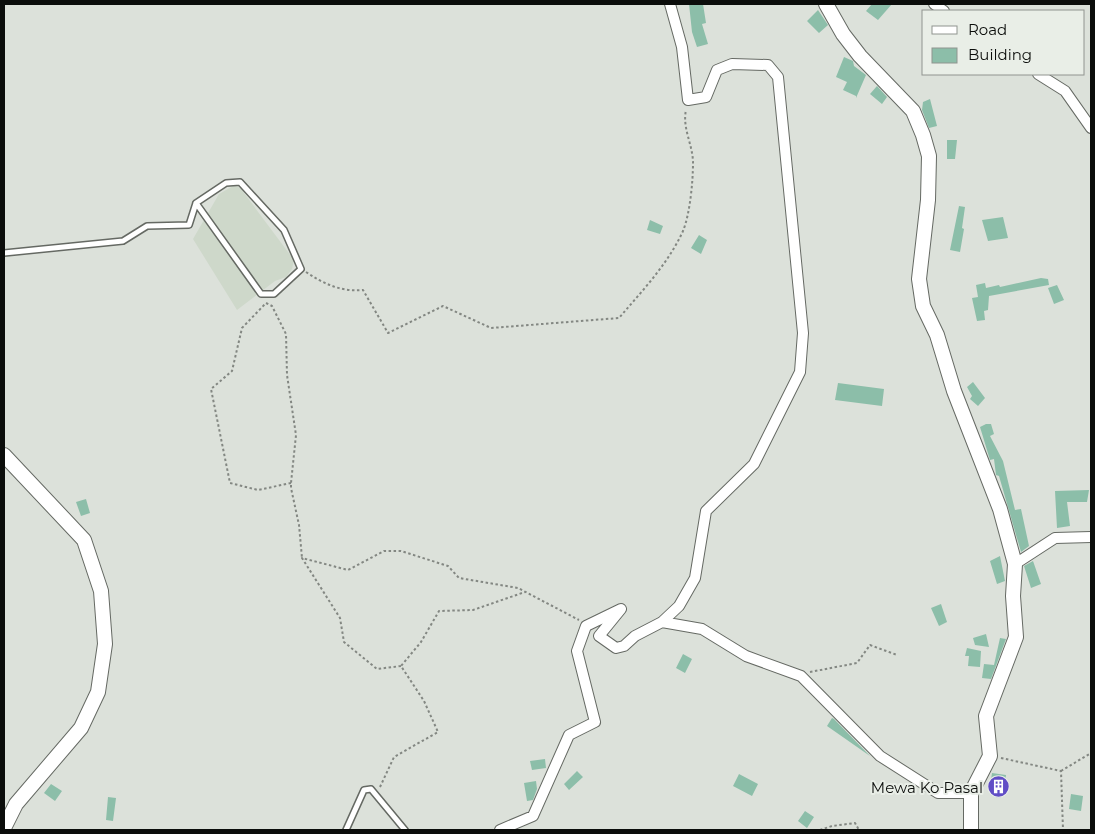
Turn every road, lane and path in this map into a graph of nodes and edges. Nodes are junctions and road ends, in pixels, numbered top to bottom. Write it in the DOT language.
graph roads {
  1 [pos="670,4"];
  2 [pos="826,4"];
  3 [pos="1040,75"];
  4 [pos="688,100"];
  5 [pos="1091,128"];
  6 [pos="196,203"];
  7 [pos="4,253"];
  8 [pos="301,269"];
  9 [pos="4,455"];
  10 [pos="291,483"];
  11 [pos="1091,537"];
  12 [pos="302,558"];
  13 [pos="1015,564"];
  14 [pos="525,592"];
  15 [pos="662,622"];
  16 [pos="586,626"];
  17 [pos="897,655"];
  18 [pos="401,666"];
  19 [pos="801,676"];
  20 [pos="1091,753"];
  21 [pos="990,756"];
  22 [pos="1061,771"];
  23 [pos="971,793"];
  24 [pos="376,795"];
  25 [pos="4,828"];
  26 [pos="346,830"];
  27 [pos="405,830"];
  28 [pos="500,830"];
  29 [pos="820,830"];
  30 [pos="859,830"];
  31 [pos="971,830"];
  32 [pos="1063,830"];
  1 -- 4 [label="street"];
  2 -- 13 [label="main road"];
  3 -- 5 [label="street"];
  4 -- 8 [label="path"];
  4 -- 15 [label="street"];
  6 -- 7 [label="lane"];
  6 -- 8 [label="lane"];
  6 -- 8 [label="lane"];
  9 -- 25 [label="main road"];
  10 -- 10 [label="path"];
  10 -- 12 [label="path"];
  11 -- 13 [label="street"];
  12 -- 14 [label="path"];
  12 -- 18 [label="path"];
  13 -- 21 [label="main road"];
  14 -- 16 [label="path"];
  14 -- 18 [label="path"];
  15 -- 16 [label="street"];
  15 -- 19 [label="street"];
  16 -- 28 [label="street"];
  17 -- 19 [label="path"];
  18 -- 24 [label="path"];
  19 -- 23 [label="street"];
  20 -- 22 [label="path"];
  21 -- 22 [label="path"];
  21 -- 23 [label="main road"];
  22 -- 32 [label="path"];
  23 -- 31 [label="main road"];
  24 -- 26 [label="lane"];
  24 -- 27 [label="lane"];
  29 -- 30 [label="path"];
}
